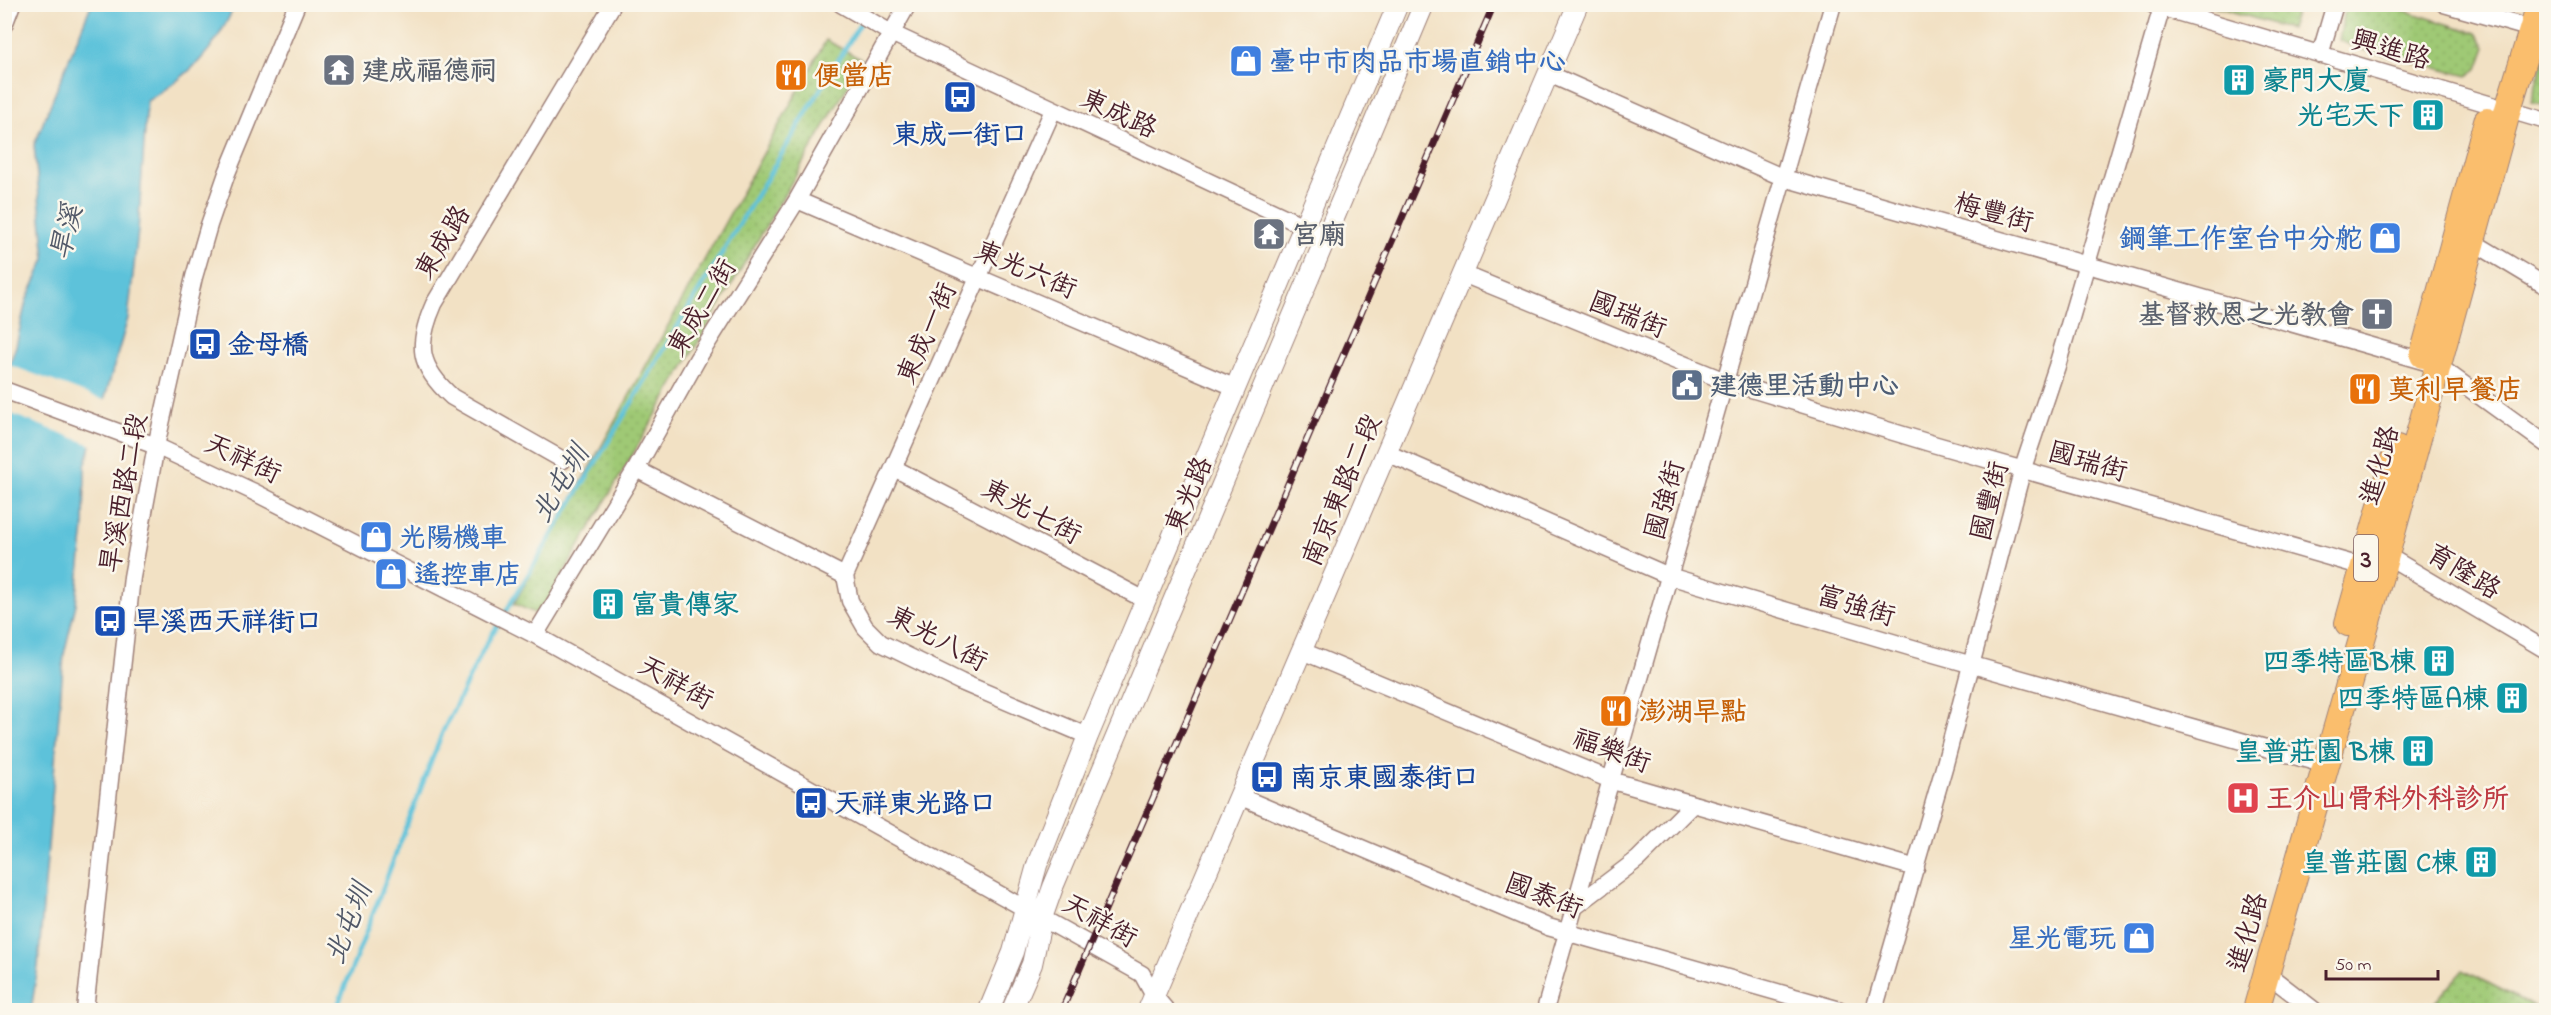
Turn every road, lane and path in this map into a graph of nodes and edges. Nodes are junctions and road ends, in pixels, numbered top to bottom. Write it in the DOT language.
graph roads {
  1 [pos="12,4"];
  2 [pos="297,4"];
  3 [pos="613,4"];
  4 [pos="842,4"];
  5 [pos="908,4"];
  6 [pos="1398,4"];
  7 [pos="1424,4"];
  8 [pos="1578,4"];
  9 [pos="1833,4"];
  10 [pos="2335,4"];
  11 [pos="2444,4"];
  12 [pos="2540,4"];
  13 [pos="2157,6"];
  14 [pos="2529,23"];
  15 [pos="4,25"];
  16 [pos="891,33"];
  17 [pos="2320,55"];
  18 [pos="1549,74"];
  19 [pos="2499,107"];
  20 [pos="1053,110"];
  21 [pos="2547,121"];
  22 [pos="1784,178"];
  23 [pos="796,200"];
  24 [pos="1303,227"];
  25 [pos="1325,236"];
  26 [pos="2473,242"];
  27 [pos="2086,264"];
  28 [pos="1463,274"];
  29 [pos="979,277"];
  30 [pos="2547,286"];
  31 [pos="2429,364"];
  32 [pos="1725,381"];
  33 [pos="1234,387"];
  34 [pos="4,390"];
  35 [pos="2546,443"];
  36 [pos="156,446"];
  37 [pos="1387,453"];
  38 [pos="563,460"];
  39 [pos="894,468"];
  40 [pos="2023,468"];
  41 [pos="636,469"];
  42 [pos="2386,555"];
  43 [pos="2364,567"];
  44 [pos="845,576"];
  45 [pos="1669,576"];
  46 [pos="1146,600"];
  47 [pos="535,634"];
  48 [pos="2547,650"];
  49 [pos="1302,651"];
  50 [pos="1971,664"];
  51 [pos="1088,736"];
  52 [pos="2318,763"];
  53 [pos="1613,781"];
  54 [pos="1240,797"];
  55 [pos="1694,804"];
  56 [pos="1916,868"];
  57 [pos="1576,906"];
  58 [pos="1024,908"];
  59 [pos="1041,918"];
  60 [pos="1568,933"];
  61 [pos="2266,973"];
  62 [pos="1156,1006"];
  63 [pos="1811,1007"];
  64 [pos="85,1011"];
  65 [pos="989,1011"];
  66 [pos="1012,1011"];
  67 [pos="1545,1011"];
  68 [pos="1840,1011"];
  69 [pos="1874,1011"];
  70 [pos="2238,1011"];
  71 [pos="2256,1011"];
  72 [pos="2314,1011"];
  1 -- 15 [label="street"];
  2 -- 36 [label="street, 旱溪西路二段"];
  3 -- 38 [label="street, 東成路"];
  4 -- 16 [label="street, 東成路"];
  5 -- 16 [label="street, 東成二街"];
  6 -- 24 [label="street, 東光路"];
  7 -- 25 [label="street, 東光路"];
  8 -- 18 [label="street, 南京東路二段"];
  9 -- 22 [label="street, 國強街"];
  10 -- 17 [label="street"];
  11 -- 14 [label="street"];
  12 -- 14 [label="main road, 進化路 / 3"];
  13 -- 17 [label="street, 興進路"];
  13 -- 27 [label="street, 國豐街"];
  14 -- 19 [label="main road, 進化路 / 3"];
  16 -- 20 [label="street, 東成路"];
  16 -- 23 [label="street, 東成二街"];
  17 -- 19 [label="street, 興進路"];
  18 -- 22 [label="street, 梅豐街"];
  18 -- 28 [label="street, 南京東路二段"];
  19 -- 21 [label="street, 興進路"];
  19 -- 26 [label="main road, 進化路 / 3"];
  19 -- 31 [label="main road, 進化路 / 3"];
  20 -- 24 [label="street, 東成路"];
  20 -- 29 [label="street, 東成一街"];
  22 -- 27 [label="street, 梅豐街"];
  22 -- 32 [label="street, 國強街"];
  23 -- 29 [label="street, 東光六街"];
  23 -- 41 [label="street, 東成二街"];
  24 -- 25 [label="street, 東成路"];
  24 -- 33 [label="street, 東光路"];
  25 -- 59 [label="street, 東光路"];
  26 -- 30 [label="street"];
  26 -- 31 [label="main road, 進化路 / 3"];
  27 -- 31 [label="street, 梅豐街"];
  27 -- 40 [label="street, 國豐街"];
  28 -- 32 [label="street, 國瑞街"];
  28 -- 37 [label="street, 南京東路二段"];
  29 -- 33 [label="street, 東光六街"];
  29 -- 39 [label="street, 東成一街"];
  31 -- 35 [label="street, 梅豐街"];
  31 -- 42 [label="main road, 進化路 / 3"];
  31 -- 43 [label="main road, 進化路 / 3"];
  32 -- 40 [label="street, 國瑞街"];
  32 -- 45 [label="street, 國強街"];
  33 -- 46 [label="street, 東光路"];
  34 -- 36 [label="street, 天祥街"];
  36 -- 47 [label="street, 天祥街"];
  36 -- 64 [label="street, 旱溪西路二段"];
  37 -- 45 [label="street, 富強街"];
  37 -- 49 [label="street, 南京東路二段"];
  39 -- 44 [label="street, 東成一街"];
  39 -- 46 [label="street, 東光七街"];
  40 -- 43 [label="street, 國瑞街"];
  40 -- 50 [label="street, 國豐街"];
  41 -- 44 [label="street"];
  41 -- 47 [label="street, 東成二街"];
  42 -- 48 [label="street, 育隆路"];
  42 -- 52 [label="main road, 進化路 / 3"];
  43 -- 52 [label="main road, 進化路 / 3"];
  44 -- 51 [label="street, 東光八街"];
  45 -- 50 [label="street, 富強街"];
  45 -- 53 [label="street, 國強街"];
  46 -- 51 [label="street, 東光路"];
  47 -- 58 [label="street, 天祥街"];
  49 -- 53 [label="street, 福樂街"];
  49 -- 54 [label="street, 南京東路二段"];
  50 -- 52 [label="street, 富強街"];
  50 -- 56 [label="street, 國豐街"];
  51 -- 58 [label="street, 東光路"];
  52 -- 61 [label="main road, 進化路 / 3"];
  52 -- 70 [label="main road, 進化路 / 3"];
  53 -- 55 [label="street, 福樂街"];
  53 -- 57 [label="street, 國強街"];
  54 -- 60 [label="street, 國泰街"];
  54 -- 62 [label="street, 南京東路二段"];
  55 -- 56 [label="street, 福樂街"];
  55 -- 57 [label="street"];
  56 -- 69 [label="street, 國豐街"];
  57 -- 60 [label="street, 國強街"];
  58 -- 59 [label="street, 天祥街"];
  58 -- 65 [label="street, 東光路"];
  59 -- 62 [label="street, 天祥街"];
  59 -- 66 [label="street, 東光路"];
  60 -- 63 [label="street, 國泰街"];
  60 -- 67 [label="street, 國強街"];
  61 -- 71 [label="main road, 進化路 / 3"];
  61 -- 72 [label="street"];
  63 -- 68 [label="street, 國泰街"];
}
